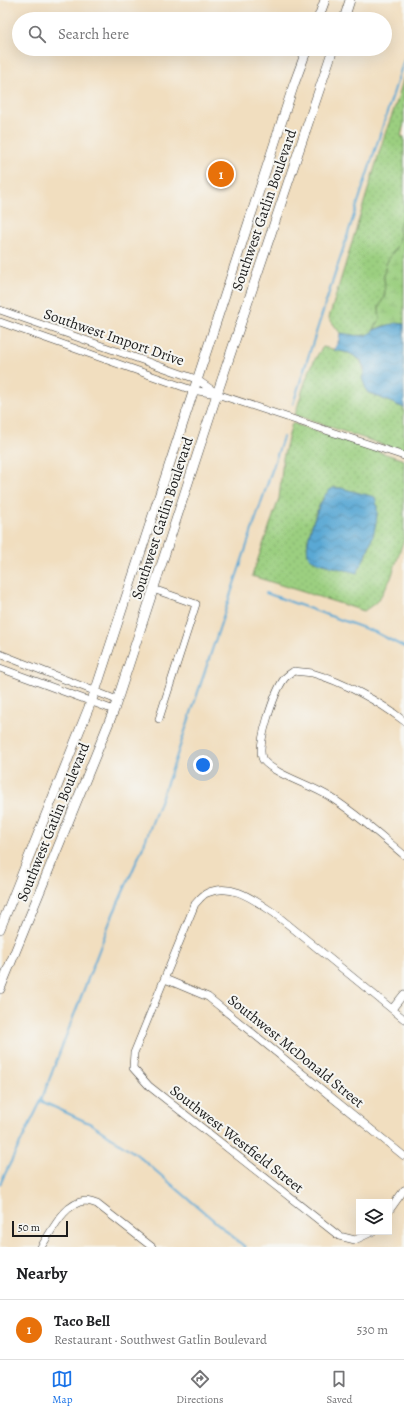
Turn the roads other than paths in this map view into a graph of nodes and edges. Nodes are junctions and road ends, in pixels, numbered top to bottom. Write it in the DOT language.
graph roads {
  1 [pos="325,0"];
  2 [pos="350,0"];
  3 [pos="321,12"];
  4 [pos="346,12"];
  5 [pos="304,56"];
  6 [pos="331,56"];
  7 [pos="0,310"];
  8 [pos="0,322"];
  9 [pos="196,379"];
  10 [pos="192,390"];
  11 [pos="217,394"];
  12 [pos="404,456"];
  13 [pos="153,589"];
  14 [pos="0,654"];
  15 [pos="0,668"];
  16 [pos="95,692"];
  17 [pos="117,700"];
  18 [pos="92,702"];
  19 [pos="114,710"];
  20 [pos="159,719"];
  21 [pos="404,720"];
  22 [pos="404,855"];
  23 [pos="0,929"];
  24 [pos="165,979"];
  25 [pos="0,989"];
  26 [pos="404,994"];
  27 [pos="392,1009"];
  28 [pos="404,1019"];
  29 [pos="404,1156"];
  30 [pos="404,1190"];
  31 [pos="392,1207"];
  32 [pos="366,1235"];
  33 [pos="41,1247"];
  34 [pos="152,1247"];
  1 -- 3 [label="main road"];
  2 -- 4 [label="main road"];
  5 -- 9 [label="main road, Southwest Gatlin Boulevard"];
  6 -- 11 [label="main road, Southwest Gatlin Boulevard"];
  7 -- 9 [label="street, Southwest Import Drive"];
  8 -- 10 [label="street, Southwest Import Drive"];
  9 -- 10 [label="main road, Southwest Gatlin Boulevard"];
  9 -- 11 [label="street, Southwest Import Drive"];
  10 -- 11 [label="street, Southwest Import Drive"];
  10 -- 16 [label="main road, Southwest Gatlin Boulevard"];
  11 -- 12 [label="street, Southwest Import Drive"];
  11 -- 13 [label="main road, Southwest Gatlin Boulevard"];
  13 -- 17 [label="main road, Southwest Gatlin Boulevard"];
  13 -- 20 [label="street"];
  14 -- 16 [label="street"];
  15 -- 18 [label="street"];
  16 -- 17 [label="street"];
  16 -- 18 [label="main road, Southwest Gatlin Boulevard"];
  17 -- 19 [label="main road, Southwest Gatlin Boulevard"];
  18 -- 19 [label="street"];
  18 -- 23 [label="main road, Southwest Gatlin Boulevard"];
  19 -- 25 [label="main road, Southwest Gatlin Boulevard"];
  21 -- 22 [label="street"];
  24 -- 27 [label="street"];
  24 -- 29 [label="street, Southwest McDonald Street"];
  24 -- 32 [label="street, Southwest Westfield Street"];
  26 -- 27 [label="street"];
  27 -- 28 [label="street"];
  30 -- 31 [label="street"];
  33 -- 34 [label="street"];
}
